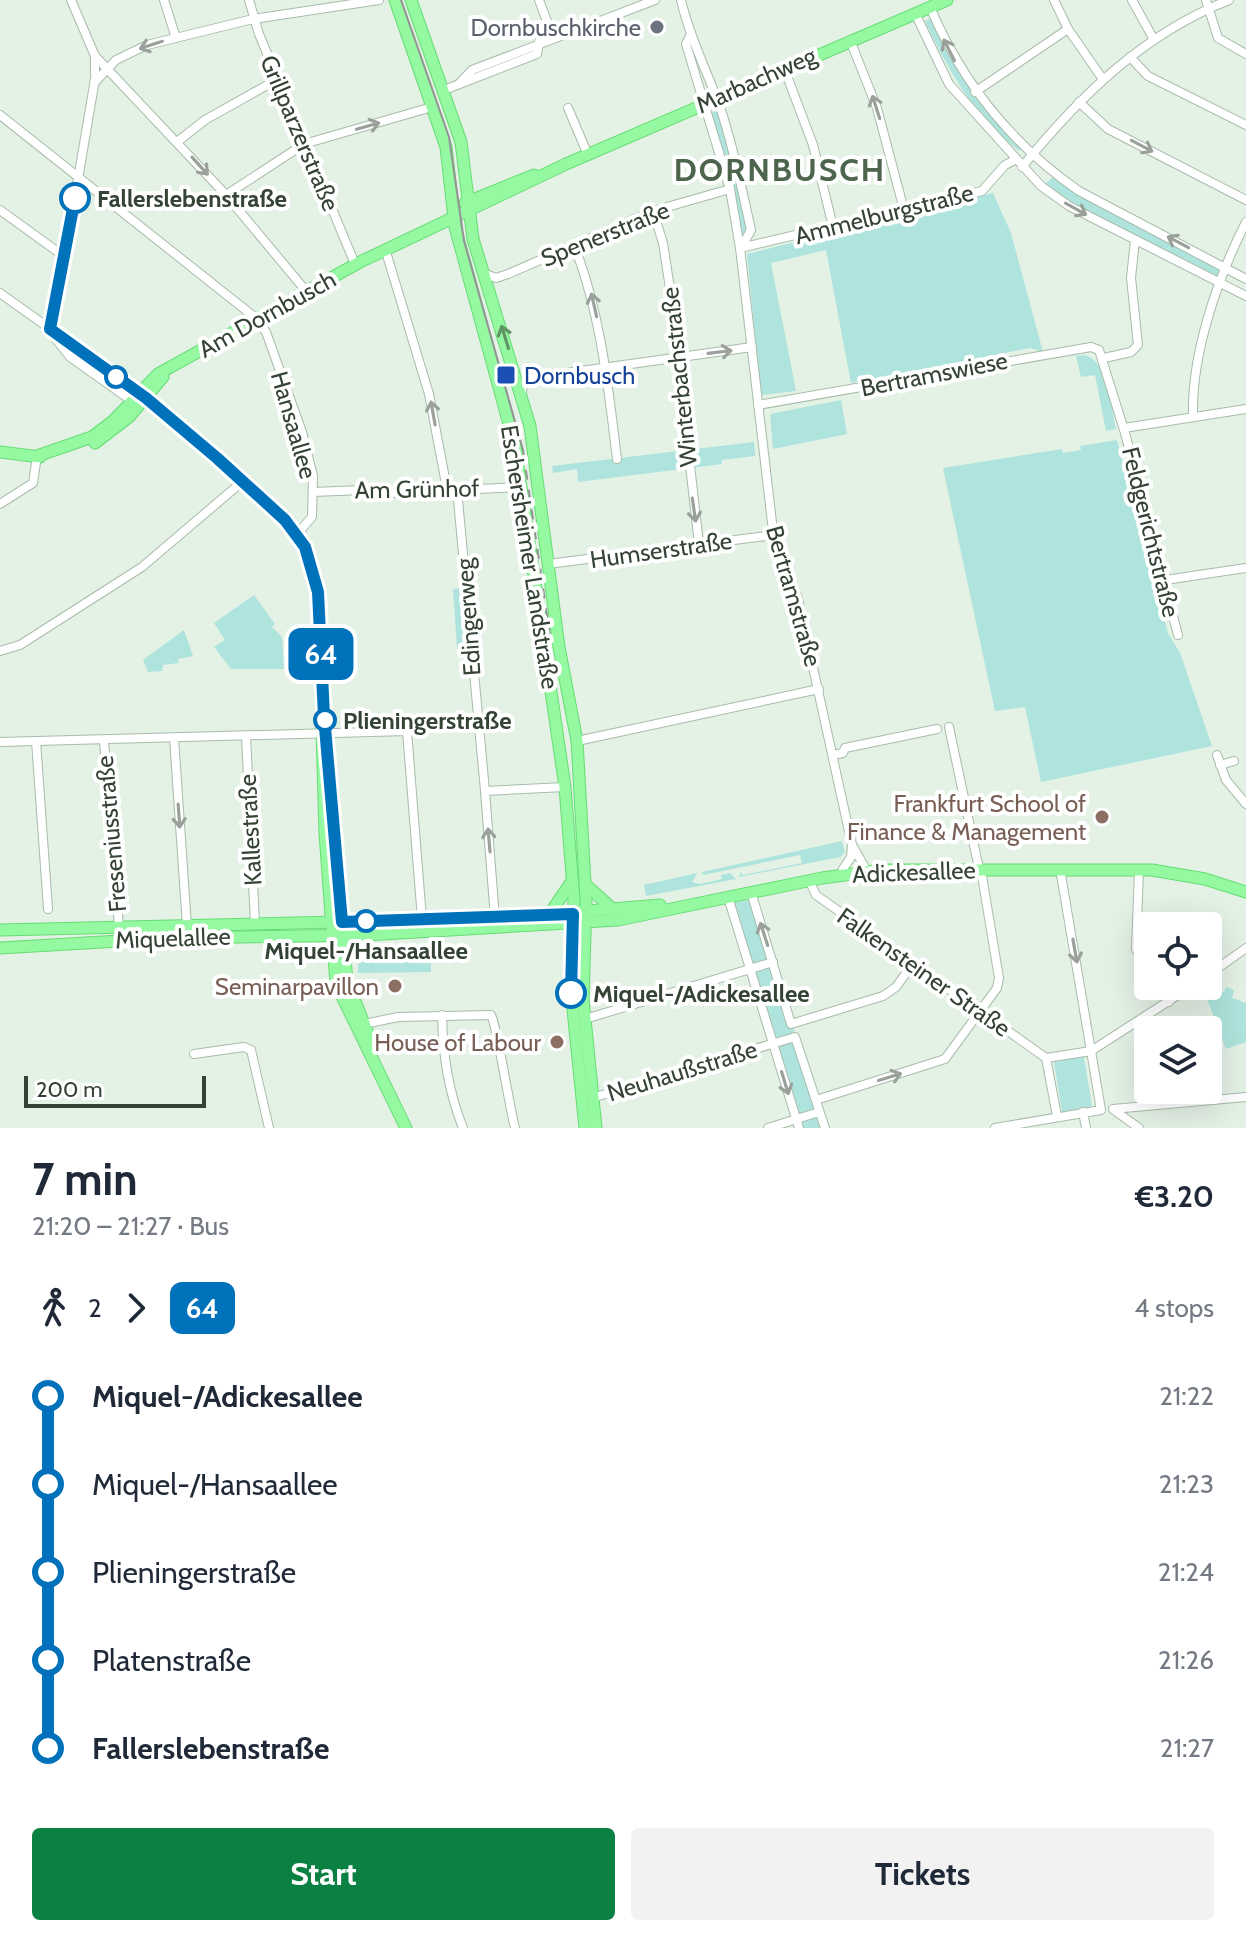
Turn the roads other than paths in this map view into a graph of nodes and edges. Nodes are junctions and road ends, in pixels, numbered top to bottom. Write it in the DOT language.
graph roads {
  1 [pos="71,0"];
  2 [pos="164,0"];
  3 [pos="249,0"];
  4 [pos="379,0"];
  5 [pos="395,0"];
  6 [pos="411,0"];
  7 [pos="539,0"];
  8 [pos="655,0"];
  9 [pos="681,0"];
  10 [pos="947,0"];
  11 [pos="1054,0"];
  12 [pos="1132,0"];
  13 [pos="1229,0"];
  14 [pos="1207,4"];
  15 [pos="930,7"];
  16 [pos="915,13"];
  17 [pos="253,19"];
  18 [pos="1068,29"];
  19 [pos="553,37"];
  20 [pos="176,38"];
  21 [pos="1153,38"];
  22 [pos="850,40"];
  23 [pos="1246,54"];
  24 [pos="95,56"];
  25 [pos="1130,57"];
  26 [pos="109,68"];
  27 [pos="784,68"];
  28 [pos="95,78"];
  29 [pos="1102,78"];
  30 [pos="278,79"];
  31 [pos="444,90"];
  32 [pos="975,92"];
  33 [pos="710,100"];
  34 [pos="1079,102"];
  35 [pos="432,107"];
  36 [pos="568,108"];
  37 [pos="0,115"];
  38 [pos="1246,125"];
  39 [pos="177,142"];
  40 [pos="304,144"];
  41 [pos="1033,154"];
  42 [pos="588,155"];
  43 [pos="1019,164"];
  44 [pos="78,178"];
  45 [pos="730,189"];
  46 [pos="226,195"];
  47 [pos="1246,200"];
  48 [pos="469,205"];
  49 [pos="0,210"];
  50 [pos="904,210"];
  51 [pos="653,211"];
  52 [pos="454,212"];
  53 [pos="1246,222"];
  54 [pos="833,227"];
  55 [pos="1135,240"];
  56 [pos="574,245"];
  57 [pos="740,248"];
  58 [pos="386,252"];
  59 [pos="65,257"];
  60 [pos="358,263"];
  61 [pos="1224,265"];
  62 [pos="483,273"];
  63 [pos="1246,279"];
  64 [pos="1221,283"];
  65 [pos="306,291"];
  66 [pos="0,293"];
  67 [pos="1246,296"];
  68 [pos="257,319"];
  69 [pos="50,329"];
  70 [pos="752,347"];
  71 [pos="677,357"];
  72 [pos="1104,358"];
  73 [pos="606,368"];
  74 [pos="522,391"];
  75 [pos="139,400"];
  76 [pos="758,405"];
  77 [pos="1246,409"];
  78 [pos="1193,417"];
  79 [pos="1124,428"];
  80 [pos="0,452"];
  81 [pos="37,456"];
  82 [pos="617,459"];
  83 [pos="243,481"];
  84 [pos="521,487"];
  85 [pos="452,489"];
  86 [pos="313,492"];
  87 [pos="0,504"];
  88 [pos="297,534"];
  89 [pos="774,535"];
  90 [pos="699,544"];
  91 [pos="548,564"];
  92 [pos="1246,568"];
  93 [pos="1165,580"];
  94 [pos="1178,635"];
  95 [pos="0,651"];
  96 [pos="819,689"];
  97 [pos="949,727"];
  98 [pos="937,729"];
  99 [pos="325,735"];
  100 [pos="246,736"];
  101 [pos="174,738"];
  102 [pos="36,741"];
  103 [pos="104,741"];
  104 [pos="0,742"];
  105 [pos="567,743"];
  106 [pos="833,755"];
  107 [pos="1217,755"];
  108 [pos="1234,761"];
  109 [pos="1220,765"];
  110 [pos="560,786"];
  111 [pos="485,791"];
  112 [pos="1246,804"];
  113 [pos="852,845"];
  114 [pos="864,866"];
  115 [pos="979,867"];
  116 [pos="843,869"];
  117 [pos="1060,869"];
  118 [pos="1139,870"];
  119 [pos="809,880"];
  120 [pos="578,882"];
  121 [pos="1246,885"];
  122 [pos="751,892"];
  123 [pos="1246,892"];
  124 [pos="728,897"];
  125 [pos="48,909"];
  126 [pos="615,911"];
  127 [pos="1137,912"];
  128 [pos="549,915"];
  129 [pos="495,918"];
  130 [pos="579,918"];
  131 [pos="422,919"];
  132 [pos="255,924"];
  133 [pos="187,926"];
  134 [pos="119,927"];
  135 [pos="337,928"];
  136 [pos="0,930"];
  137 [pos="0,948"];
  138 [pos="1246,948"];
  139 [pos="773,962"];
  140 [pos="912,965"];
  141 [pos="1222,965"];
  142 [pos="750,969"];
  143 [pos="1172,1000"];
  144 [pos="1169,1002"];
  145 [pos="980,1012"];
  146 [pos="442,1015"];
  147 [pos="585,1019"];
  148 [pos="364,1024"];
  149 [pos="773,1044"];
  150 [pos="1091,1051"];
  151 [pos="194,1054"];
  152 [pos="1046,1058"];
  153 [pos="1246,1097"];
  154 [pos="592,1098"];
  155 [pos="816,1100"];
  156 [pos="819,1112"];
  157 [pos="1083,1112"];
  158 [pos="1057,1116"];
  159 [pos="1046,1123"];
  160 [pos="797,1124"];
  161 [pos="269,1128"];
  162 [pos="406,1128"];
  163 [pos="414,1128"];
  164 [pos="463,1128"];
  165 [pos="515,1128"];
  166 [pos="585,1128"];
  167 [pos="596,1128"];
  168 [pos="768,1128"];
  169 [pos="825,1128"];
  170 [pos="995,1128"];
  171 [pos="1086,1128"];
  172 [pos="1139,1128"];
  1 -- 24 [label="street"];
  2 -- 20 [label="street"];
  3 -- 17 [label="street, Grillparzerstraße"];
  4 -- 17 [label="street"];
  5 -- 35 [label="main road, Eschersheimer Landstraße"];
  6 -- 31 [label="main road, Eschersheimer Landstraße"];
  7 -- 19 [label="street"];
  8 -- 19 [label="street"];
  9 -- 33 [label="street"];
  10 -- 15 [label="main road, Marbachweg"];
  11 -- 18 [label="street"];
  12 -- 21 [label="street"];
  13 -- 14 [label="street, Ammelburgstraße"];
  14 -- 21 [label="street, Ammelburgstraße"];
  14 -- 23 [label="street"];
  15 -- 16 [label="main road, Marbachweg"];
  32 -- 15 [label="street, one-way"];
  16 -- 22 [label="main road, Marbachweg"];
  16 -- 43 [label="street"];
  17 -- 20 [label="street"];
  17 -- 30 [label="street, Grillparzerstraße"];
  18 -- 29 [label="street"];
  18 -- 32 [label="street"];
  19 -- 31 [label="street"];
  20 -- 26 [label="street, one-way"];
  21 -- 25 [label="street, Ammelburgstraße"];
  22 -- 27 [label="main road, Marbachweg"];
  50 -- 22 [label="street, one-way"];
  24 -- 26 [label="street"];
  24 -- 28 [label="street"];
  25 -- 29 [label="street, Ammelburgstraße"];
  25 -- 38 [label="street"];
  26 -- 28 [label="street"];
  26 -- 39 [label="street"];
  27 -- 33 [label="main road, Marbachweg"];
  27 -- 54 [label="street"];
  28 -- 44 [label="street"];
  29 -- 34 [label="street, Ammelburgstraße"];
  30 -- 39 [label="street"];
  30 -- 40 [label="street, Grillparzerstraße"];
  31 -- 48 [label="main road, Eschersheimer Landstraße"];
  32 -- 41 [label="street"];
  33 -- 42 [label="main road, Marbachweg"];
  33 -- 45 [label="street, Bertramstraße"];
  33 -- 57 [label="street, Bertramstraße"];
  34 -- 41 [label="street, Ammelburgstraße"];
  34 -- 47 [label="street, one-way"];
  40 -- 35 [label="street, one-way"];
  35 -- 52 [label="main road, Eschersheimer Landstraße"];
  36 -- 42 [label="street"];
  37 -- 44 [label="street"];
  39 -- 46 [label="street, one-way"];
  40 -- 46 [label="street"];
  40 -- 60 [label="street, Grillparzerstraße"];
  41 -- 43 [label="street, Ammelburgstraße"];
  61 -- 41 [label="street, one-way"];
  42 -- 48 [label="main road, Marbachweg"];
  43 -- 50 [label="street, Ammelburgstraße"];
  43 -- 55 [label="street, one-way"];
  44 -- 59 [label="street"];
  44 -- 68 [label="street"];
  45 -- 51 [label="street, Spenerstraße"];
  45 -- 57 [label="street, Bertramstraße"];
  46 -- 65 [label="street"];
  48 -- 52 [label="main road, Marbachweg"];
  48 -- 62 [label="main road, Eschersheimer Landstraße"];
  49 -- 59 [label="street"];
  50 -- 54 [label="street, Ammelburgstraße"];
  51 -- 56 [label="street, Spenerstraße"];
  51 -- 71 [label="street, Winterbachstraße"];
  52 -- 58 [label="main road, Am Dornbusch"];
  52 -- 60 [label="main road, Am Dornbusch"];
  52 -- 84 [label="main road, Eschersheimer Landstraße"];
  53 -- 61 [label="street"];
  54 -- 57 [label="street, Ammelburgstraße"];
  55 -- 64 [label="street"];
  55 -- 72 [label="street"];
  56 -- 62 [label="street, Spenerstraße"];
  73 -- 56 [label="street, one-way"];
  57 -- 70 [label="street, Bertramstraße"];
  58 -- 60 [label="main road, Am Dornbusch"];
  85 -- 58 [label="street, Edingerweg, one-way"];
  59 -- 69 [label="street"];
  60 -- 65 [label="main road, Am Dornbusch"];
  61 -- 63 [label="street"];
  61 -- 64 [label="street"];
  74 -- 62 [label="main road, Eschersheimer Landstraße, one-way"];
  64 -- 67 [label="street"];
  64 -- 78 [label="street"];
  65 -- 68 [label="main road, Am Dornbusch"];
  66 -- 69 [label="street"];
  68 -- 75 [label="main road, Am Dornbusch"];
  68 -- 86 [label="street, Hansaallee"];
  69 -- 75 [label="street"];
  71 -- 70 [label="street, one-way"];
  70 -- 76 [label="street, Bertramstraße"];
  71 -- 73 [label="street"];
  71 -- 90 [label="street, Winterbachstraße, one-way"];
  72 -- 76 [label="street, Bertramswiese"];
  72 -- 79 [label="street, Feldgerichtstraße"];
  73 -- 74 [label="street"];
  73 -- 82 [label="street"];
  74 -- 91 [label="main road, Eschersheimer Landstraße"];
  75 -- 81 [label="main road, Am Dornbusch"];
  75 -- 83 [label="main road"];
  76 -- 89 [label="street, Bertramstraße"];
  77 -- 78 [label="street"];
  78 -- 79 [label="street"];
  79 -- 93 [label="street, Feldgerichtstraße"];
  80 -- 81 [label="main road"];
  81 -- 87 [label="street"];
  83 -- 88 [label="main road"];
  83 -- 95 [label="street"];
  84 -- 85 [label="street, Am Grünhof"];
  84 -- 105 [label="main road, Eschersheimer Landstraße"];
  85 -- 86 [label="street, Am Grünhof"];
  85 -- 111 [label="street, Edingerweg"];
  86 -- 88 [label="street, Hansaallee"];
  88 -- 99 [label="main road"];
  89 -- 90 [label="street, Humserstraße"];
  89 -- 96 [label="street, Bertramstraße"];
  90 -- 91 [label="street, Humserstraße"];
  91 -- 105 [label="main road, Eschersheimer Landstraße"];
  92 -- 93 [label="street"];
  93 -- 94 [label="street, Feldgerichtstraße"];
  96 -- 105 [label="street"];
  96 -- 106 [label="street, Bertramstraße"];
  97 -- 115 [label="street, Adickesallee"];
  98 -- 106 [label="street"];
  99 -- 100 [label="street"];
  99 -- 131 [label="street"];
  99 -- 135 [label="main road"];
  100 -- 101 [label="street"];
  100 -- 132 [label="street, Kallestraße"];
  101 -- 103 [label="street"];
  101 -- 133 [label="street, one-way"];
  102 -- 103 [label="street"];
  102 -- 104 [label="street"];
  102 -- 125 [label="street"];
  103 -- 134 [label="street, Freseniusstraße"];
  105 -- 110 [label="main road, Eschersheimer Landstraße"];
  105 -- 120 [label="main road, Eschersheimer Landstraße"];
  106 -- 113 [label="street, Bertramstraße"];
  107 -- 109 [label="street"];
  108 -- 109 [label="street"];
  109 -- 112 [label="street"];
  110 -- 111 [label="street"];
  110 -- 120 [label="main road, Eschersheimer Landstraße"];
  129 -- 111 [label="street, Edingerweg, one-way"];
  113 -- 114 [label="street, Bertramstraße"];
  113 -- 116 [label="street"];
  114 -- 115 [label="main road, Adickesallee"];
  114 -- 116 [label="main road, Adickesallee"];
  115 -- 117 [label="main road, Adickesallee"];
  115 -- 119 [label="main road, Adickesallee"];
  115 -- 121 [label="main road, Adickesallee"];
  115 -- 145 [label="street"];
  116 -- 126 [label="main road, Adickesallee"];
  117 -- 118 [label="main road, Adickesallee"];
  117 -- 150 [label="street, one-way"];
  118 -- 123 [label="main road, Adickesallee"];
  118 -- 127 [label="street"];
  119 -- 122 [label="main road, Adickesallee"];
  119 -- 140 [label="street, Falkensteiner Straße"];
  120 -- 126 [label="main road"];
  120 -- 128 [label="main road"];
  120 -- 130 [label="main road, Eschersheimer Landstraße"];
  122 -- 124 [label="main road, Adickesallee"];
  139 -- 122 [label="street, one-way"];
  124 -- 130 [label="main road, Adickesallee"];
  124 -- 142 [label="street"];
  126 -- 130 [label="main road, Adickesallee"];
  128 -- 129 [label="main road, Miquelallee"];
  128 -- 130 [label="main road, Miquelallee"];
  129 -- 131 [label="main road, Miquelallee"];
  130 -- 135 [label="main road, Miquelallee"];
  130 -- 147 [label="main road, Eschersheimer Landstraße"];
  130 -- 166 [label="main road, Eschersheimer Landstraße"];
  131 -- 135 [label="main road, Miquelallee"];
  132 -- 133 [label="main road, Miquelallee"];
  132 -- 135 [label="main road, Miquelallee"];
  133 -- 134 [label="main road, Miquelallee"];
  134 -- 136 [label="main road, Miquelallee"];
  135 -- 137 [label="main road, Miquelallee"];
  135 -- 148 [label="main road"];
  135 -- 162 [label="main road"];
  138 -- 141 [label="street"];
  139 -- 140 [label="street"];
  139 -- 142 [label="street"];
  140 -- 145 [label="street, Falkensteiner Straße"];
  142 -- 147 [label="street"];
  142 -- 149 [label="street"];
  143 -- 144 [label="street"];
  144 -- 150 [label="street"];
  145 -- 152 [label="street, Falkensteiner Straße"];
  155 -- 145 [label="street, one-way"];
  146 -- 148 [label="street"];
  146 -- 164 [label="street"];
  146 -- 165 [label="street"];
  147 -- 154 [label="main road, Eschersheimer Landstraße"];
  148 -- 163 [label="main road"];
  149 -- 154 [label="street, Neuhaußstraße"];
  149 -- 155 [label="street, Neuhaußstraße"];
  149 -- 160 [label="street, one-way"];
  150 -- 152 [label="street"];
  150 -- 157 [label="street"];
  151 -- 161 [label="street"];
  152 -- 158 [label="street"];
  153 -- 172 [label="street"];
  154 -- 167 [label="main road, Eschersheimer Landstraße"];
  155 -- 156 [label="street"];
  156 -- 160 [label="street"];
  156 -- 169 [label="street"];
  157 -- 158 [label="street"];
  157 -- 171 [label="street"];
  158 -- 159 [label="street"];
  159 -- 170 [label="street"];
  160 -- 168 [label="street"];
}
